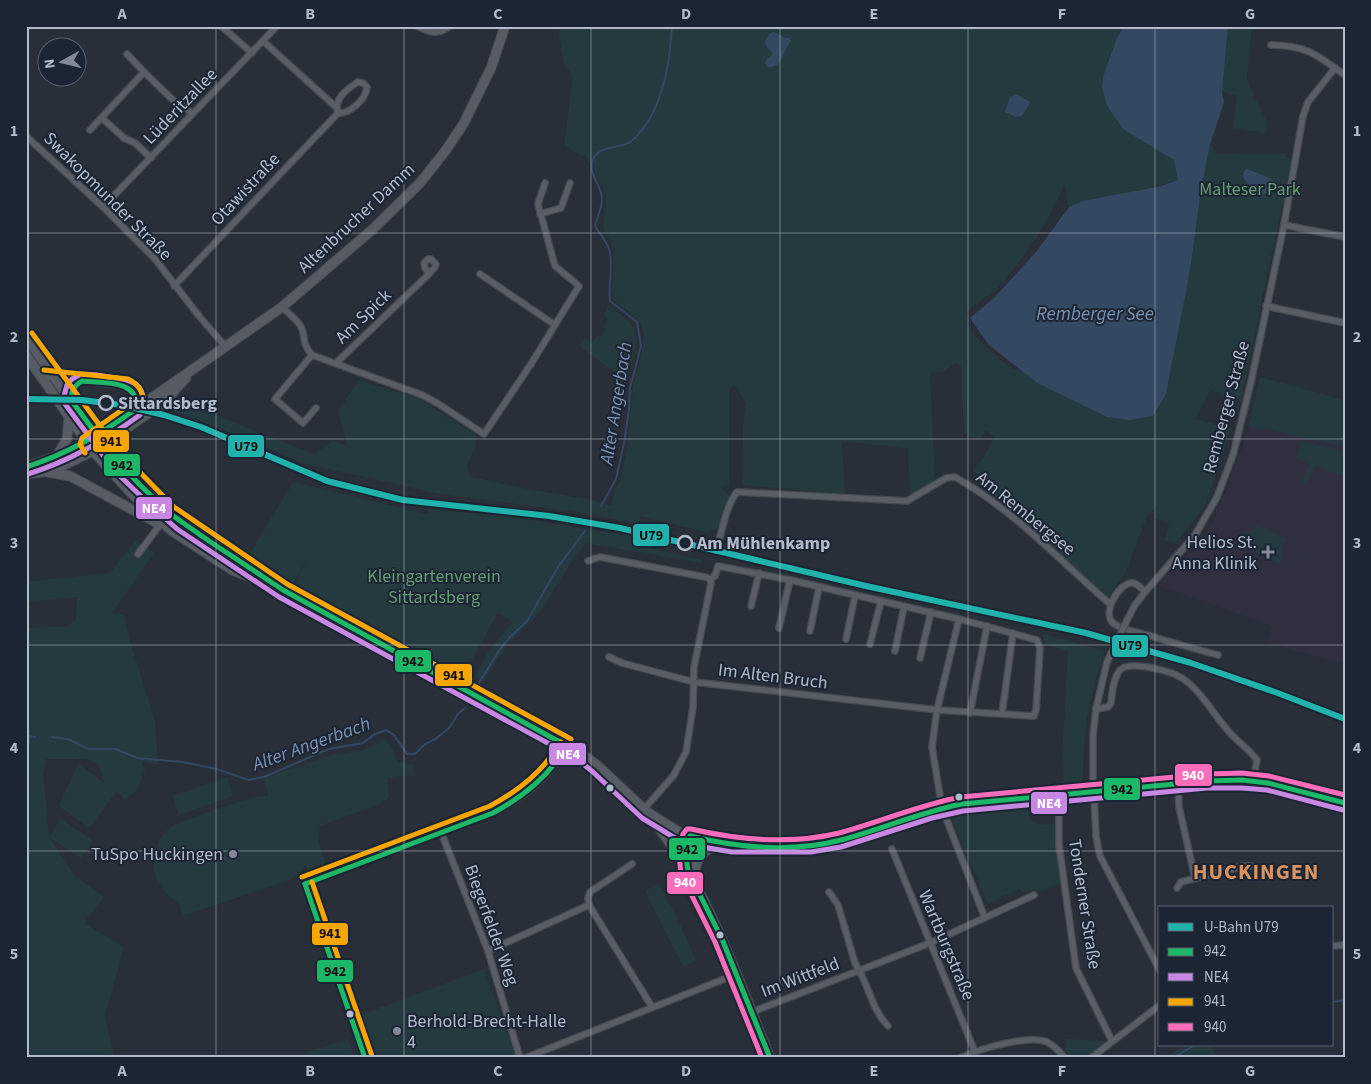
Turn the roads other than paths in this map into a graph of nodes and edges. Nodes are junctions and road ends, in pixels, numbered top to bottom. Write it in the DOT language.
graph roads {
  1 [pos="221,26"];
  2 [pos="277,26"];
  3 [pos="417,26"];
  4 [pos="450,26"];
  5 [pos="506,26"];
  6 [pos="263,41"];
  7 [pos="1271,45"];
  8 [pos="252,53"];
  9 [pos="127,54"];
  10 [pos="1335,68"];
  11 [pos="144,72"];
  12 [pos="1345,75"];
  13 [pos="337,110"];
  14 [pos="192,114"];
  15 [pos="102,118"];
  16 [pos="90,130"];
  17 [pos="26,136"];
  18 [pos="151,158"];
  19 [pos="545,183"];
  20 [pos="570,183"];
  21 [pos="104,207"];
  22 [pos="540,214"];
  23 [pos="1284,225"];
  24 [pos="1344,235"];
  25 [pos="429,274"];
  26 [pos="480,274"];
  27 [pos="174,286"];
  28 [pos="1266,306"];
  29 [pos="282,307"];
  30 [pos="1345,322"];
  31 [pos="555,325"];
  32 [pos="26,337"];
  33 [pos="226,346"];
  34 [pos="26,355"];
  35 [pos="312,355"];
  36 [pos="336,363"];
  37 [pos="196,367"];
  38 [pos="41,376"];
  39 [pos="55,378"];
  40 [pos="82,381"];
  41 [pos="70,400"];
  42 [pos="136,408"];
  43 [pos="316,408"];
  44 [pos="69,417"];
  45 [pos="97,436"];
  46 [pos="87,442"];
  47 [pos="103,444"];
  48 [pos="93,451"];
  49 [pos="55,458"];
  50 [pos="26,467"];
  51 [pos="42,472"];
  52 [pos="26,474"];
  53 [pos="169,512"];
  54 [pos="161,523"];
  55 [pos="720,537"];
  56 [pos="138,554"];
  57 [pos="588,561"];
  58 [pos="759,574"];
  59 [pos="710,579"];
  60 [pos="790,580"];
  61 [pos="819,587"];
  62 [pos="283,590"];
  63 [pos="1146,592"];
  64 [pos="855,596"];
  65 [pos="881,601"];
  66 [pos="1110,604"];
  67 [pos="752,606"];
  68 [pos="904,607"];
  69 [pos="931,612"];
  70 [pos="959,620"];
  71 [pos="987,626"];
  72 [pos="779,628"];
  73 [pos="810,631"];
  74 [pos="1012,633"];
  75 [pos="846,639"];
  76 [pos="870,644"];
  77 [pos="895,651"];
  78 [pos="1218,656"];
  79 [pos="609,657"];
  80 [pos="920,658"];
  81 [pos="694,682"];
  82 [pos="1096,709"];
  83 [pos="937,710"];
  84 [pos="970,713"];
  85 [pos="1002,714"];
  86 [pos="567,746"];
  87 [pos="1253,781"];
  88 [pos="1178,783"];
  89 [pos="1094,791"];
  90 [pos="1059,794"];
  91 [pos="1345,803"];
  92 [pos="942,808"];
  93 [pos="645,810"];
  94 [pos="441,832"];
  95 [pos="690,836"];
  96 [pos="724,843"];
  97 [pos="892,849"];
  98 [pos="632,864"];
  99 [pos="1252,866"];
  100 [pos="688,871"];
  101 [pos="1195,878"];
  102 [pos="1177,888"];
  103 [pos="699,892"];
  104 [pos="829,892"];
  105 [pos="1034,894"];
  106 [pos="589,905"];
  107 [pos="984,918"];
  108 [pos="930,942"];
  109 [pos="488,951"];
  110 [pos="1158,967"];
  111 [pos="859,970"];
  112 [pos="736,974"];
  113 [pos="1158,1006"];
  114 [pos="652,1007"];
  115 [pos="752,1012"];
  116 [pos="888,1026"];
  117 [pos="1112,1041"];
  118 [pos="974,1052"];
  119 [pos="365,1058"];
  120 [pos="520,1058"];
  121 [pos="525,1058"];
  122 [pos="770,1058"];
  123 [pos="960,1058"];
  124 [pos="1065,1058"];
  125 [pos="1091,1058"];
  1 -- 8 [label="street"];
  2 -- 6 [label="street, Lüderitzallee"];
  3 -- 4 [label="street"];
  5 -- 29 [label="main road, Altenbrucher Damm"];
  6 -- 8 [label="street, Lüderitzallee"];
  6 -- 13 [label="street"];
  7 -- 10 [label="street"];
  8 -- 14 [label="street, Lüderitzallee"];
  9 -- 11 [label="street"];
  10 -- 12 [label="street"];
  10 -- 23 [label="street, Remberger Straße"];
  11 -- 14 [label="street"];
  11 -- 15 [label="street"];
  13 -- 13 [label="street"];
  13 -- 27 [label="street, Otawistraße"];
  14 -- 18 [label="street, Lüderitzallee"];
  15 -- 16 [label="street"];
  15 -- 18 [label="street"];
  17 -- 21 [label="street, Swakopmunder Straße"];
  18 -- 21 [label="street, Lüderitzallee"];
  19 -- 22 [label="street"];
  20 -- 22 [label="street"];
  21 -- 27 [label="street, Swakopmunder Straße"];
  22 -- 31 [label="street"];
  23 -- 24 [label="street"];
  23 -- 28 [label="street, Remberger Straße"];
  25 -- 36 [label="street, Am Spick"];
  26 -- 31 [label="street"];
  27 -- 33 [label="street, Swakopmunder Straße"];
  28 -- 30 [label="street"];
  28 -- 63 [label="street, Remberger Straße"];
  29 -- 33 [label="main road, Altenbrucher Damm"];
  29 -- 35 [label="street"];
  31 -- 36 [label="street"];
  32 -- 39 [label="main road"];
  33 -- 37 [label="main road, Altenbrucher Damm"];
  34 -- 38 [label="main road"];
  35 -- 36 [label="street, Am Spick"];
  35 -- 43 [label="street"];
  37 -- 42 [label="main road, Altenbrucher Damm"];
  37 -- 47 [label="main road, Altenbrucher Damm"];
  38 -- 39 [label="street"];
  38 -- 44 [label="main road"];
  39 -- 40 [label="street"];
  39 -- 41 [label="main road"];
  40 -- 41 [label="street"];
  40 -- 42 [label="street"];
  41 -- 45 [label="main road"];
  42 -- 45 [label="main road, Altenbrucher Damm"];
  44 -- 46 [label="main road"];
  44 -- 49 [label="main road"];
  45 -- 46 [label="main road, Altenbrucher Damm"];
  45 -- 47 [label="main road"];
  46 -- 48 [label="main road"];
  46 -- 49 [label="main road, Altenbrucher Damm"];
  47 -- 48 [label="main road, Altenbrucher Damm"];
  47 -- 53 [label="main road"];
  48 -- 51 [label="main road, Altenbrucher Damm"];
  48 -- 54 [label="main road"];
  49 -- 50 [label="main road, Altenbrucher Damm"];
  51 -- 52 [label="main road"];
  51 -- 54 [label="main road"];
  53 -- 54 [label="street"];
  53 -- 62 [label="main road"];
  54 -- 56 [label="street"];
  54 -- 62 [label="main road"];
  55 -- 66 [label="street, Am Rembergsee"];
  57 -- 59 [label="street"];
  58 -- 59 [label="street"];
  58 -- 60 [label="street"];
  58 -- 67 [label="street"];
  59 -- 81 [label="street"];
  60 -- 61 [label="street"];
  60 -- 72 [label="street"];
  61 -- 64 [label="street"];
  61 -- 73 [label="street"];
  62 -- 86 [label="main road"];
  63 -- 66 [label="street"];
  63 -- 82 [label="street, Remberger Straße, bridge"];
  64 -- 65 [label="street"];
  64 -- 75 [label="street"];
  65 -- 68 [label="street"];
  65 -- 76 [label="street"];
  66 -- 78 [label="street"];
  68 -- 69 [label="street"];
  68 -- 77 [label="street"];
  69 -- 70 [label="street"];
  69 -- 80 [label="street"];
  70 -- 71 [label="street"];
  70 -- 83 [label="street"];
  71 -- 74 [label="street"];
  71 -- 84 [label="street"];
  74 -- 85 [label="street"];
  74 -- 85 [label="street, Im Alten Bruch"];
  79 -- 81 [label="street, Im Alten Bruch"];
  81 -- 83 [label="street, Im Alten Bruch"];
  81 -- 93 [label="street"];
  82 -- 87 [label="street"];
  82 -- 89 [label="street, Remberger Straße"];
  83 -- 84 [label="street, Im Alten Bruch"];
  83 -- 92 [label="street"];
  84 -- 85 [label="street, Im Alten Bruch"];
  86 -- 93 [label="main road"];
  86 -- 94 [label="street"];
  87 -- 88 [label="main road"];
  87 -- 91 [label="main road"];
  88 -- 89 [label="main road"];
  88 -- 101 [label="street"];
  89 -- 90 [label="main road"];
  89 -- 110 [label="street, Remberger Straße"];
  90 -- 92 [label="main road"];
  90 -- 117 [label="street, Tonderner Straße"];
  92 -- 96 [label="main road"];
  92 -- 107 [label="street"];
  93 -- 95 [label="main road"];
  93 -- 100 [label="main road"];
  94 -- 109 [label="street, Biegerfelder Weg"];
  94 -- 119 [label="street"];
  95 -- 96 [label="main road"];
  95 -- 100 [label="main road"];
  96 -- 103 [label="main road"];
  97 -- 108 [label="street, Wartburgstraße"];
  98 -- 106 [label="street"];
  99 -- 101 [label="street"];
  100 -- 103 [label="main road"];
  101 -- 102 [label="street"];
  103 -- 112 [label="main road"];
  104 -- 111 [label="street, Im Wittfeld"];
  105 -- 107 [label="street, Im Wittfeld"];
  106 -- 109 [label="street"];
  106 -- 114 [label="street"];
  107 -- 108 [label="street, Im Wittfeld"];
  108 -- 111 [label="street, Im Wittfeld"];
  108 -- 118 [label="street, Wartburgstraße"];
  109 -- 120 [label="street, Biegerfelder Weg"];
  111 -- 115 [label="street, Im Wittfeld"];
  111 -- 116 [label="street, Im Wittfeld"];
  112 -- 114 [label="street"];
  112 -- 115 [label="main road"];
  113 -- 117 [label="street"];
  114 -- 121 [label="street"];
  115 -- 122 [label="main road"];
  117 -- 125 [label="street"];
  118 -- 123 [label="street"];
  118 -- 124 [label="street"];
}
